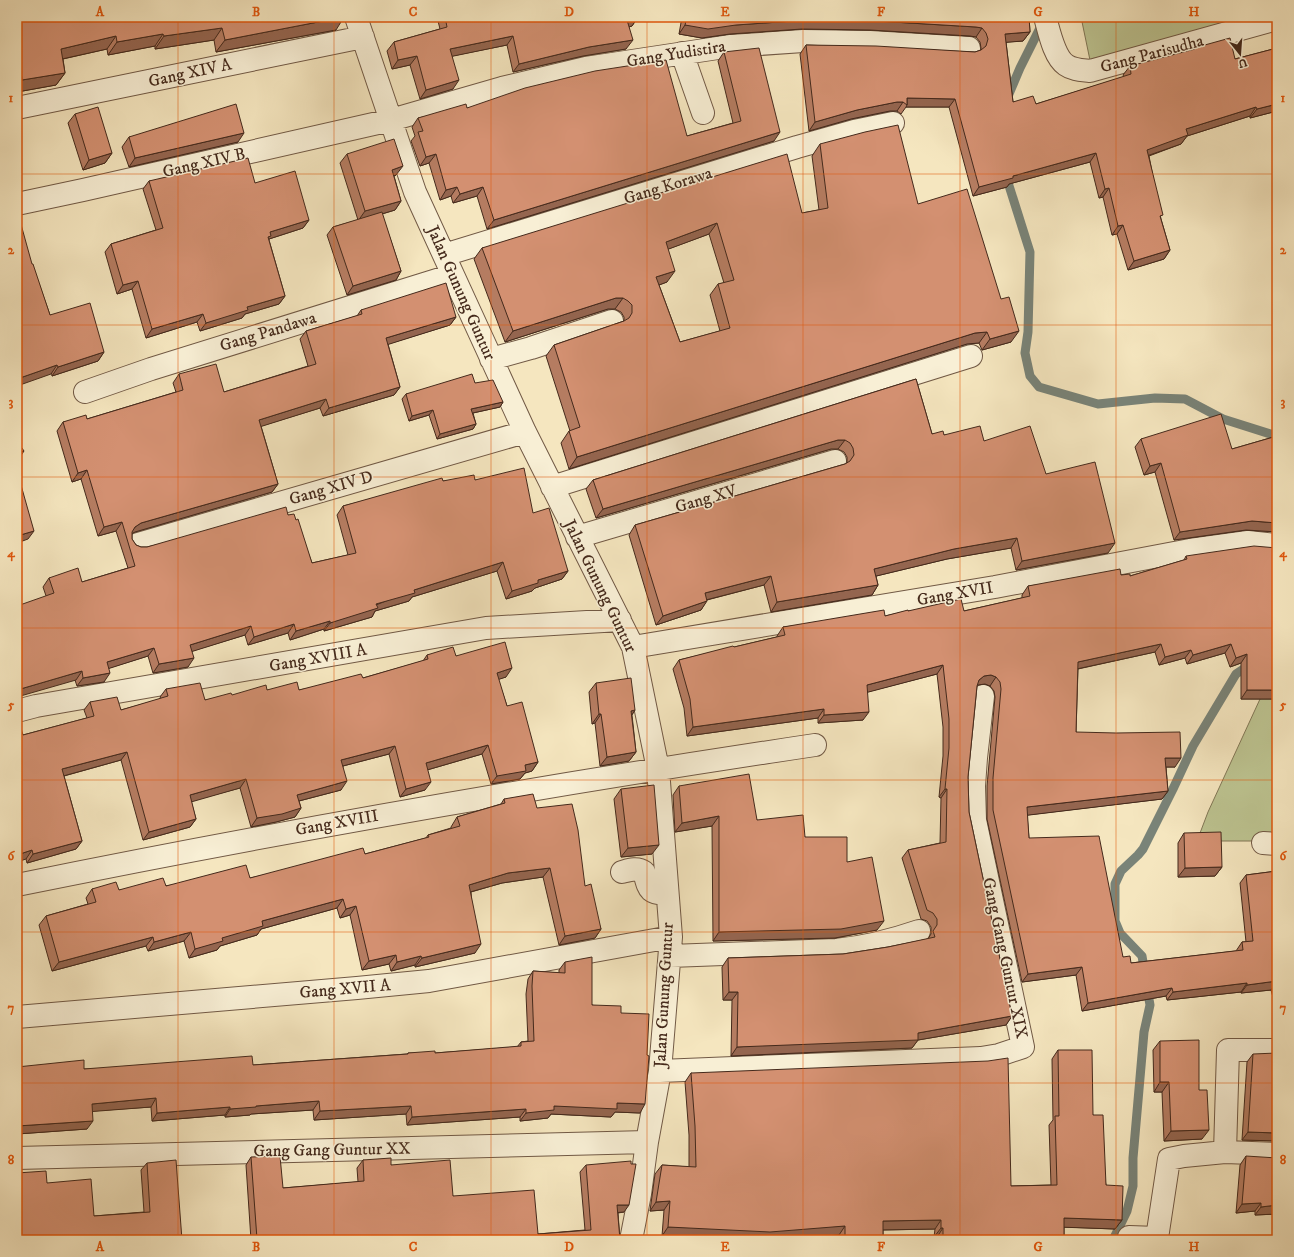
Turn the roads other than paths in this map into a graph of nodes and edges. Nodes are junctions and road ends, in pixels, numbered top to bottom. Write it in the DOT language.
graph roads {
  1 [pos="1045,17"];
  2 [pos="1277,19"];
  3 [pos="360,22"];
  4 [pos="969,48"];
  5 [pos="682,53"];
  6 [pos="17,108"];
  7 [pos="703,113"];
  8 [pos="391,120"];
  9 [pos="893,124"];
  10 [pos="17,204"];
  11 [pos="444,255"];
  12 [pos="453,275"];
  13 [pos="612,321"];
  14 [pos="971,356"];
  15 [pos="491,359"];
  16 [pos="84,392"];
  17 [pos="524,432"];
  18 [pos="836,461"];
  19 [pos="552,487"];
  20 [pos="577,537"];
  21 [pos="138,544"];
  22 [pos="1277,545"];
  23 [pos="620,620"];
  24 [pos="632,647"];
  25 [pos="983,696"];
  26 [pos="17,711"];
  27 [pos="815,745"];
  28 [pos="658,769"];
  29 [pos="622,872"];
  30 [pos="17,885"];
  31 [pos="667,894"];
  32 [pos="919,931"];
  33 [pos="670,946"];
  34 [pos="17,1017"];
  35 [pos="1277,1050"];
  36 [pos="660,1071"];
  37 [pos="646,1142"];
  38 [pos="1224,1152"];
  39 [pos="1277,1154"];
  40 [pos="17,1158"];
  41 [pos="1129,1237"];
  42 [pos="631,1240"];
  1 -- 2 [label="street, Gang Parisudha"];
  3 -- 6 [label="street, Gang XIV A"];
  3 -- 8 [label="street, Jalan Gunung Guntur"];
  4 -- 5 [label="street, Gang Yudistira"];
  5 -- 7 [label="street"];
  5 -- 8 [label="street, Gang Yudistira"];
  8 -- 10 [label="street, Gang XIV B"];
  8 -- 11 [label="street, Jalan Gunung Guntur"];
  9 -- 11 [label="street, Gang Korawa"];
  11 -- 12 [label="street, Jalan Gunung Guntur"];
  12 -- 15 [label="street, Jalan Gunung Guntur"];
  12 -- 16 [label="street, Gang Pandawa"];
  13 -- 15 [label="street"];
  14 -- 19 [label="street"];
  15 -- 17 [label="street, Jalan Gunung Guntur"];
  17 -- 19 [label="street, Jalan Gunung Guntur"];
  17 -- 21 [label="street, Gang XIV D"];
  18 -- 20 [label="street, Gang XV"];
  19 -- 20 [label="street, Jalan Gunung Guntur"];
  20 -- 23 [label="street, Jalan Gunung Guntur"];
  22 -- 24 [label="street, Gang XVII"];
  23 -- 24 [label="street, Jalan Gunung Guntur"];
  23 -- 26 [label="street, Gang XVIII A"];
  24 -- 28 [label="street, Jalan Gunung Guntur"];
  25 -- 36 [label="street, Gang Gang Guntur XIX"];
  27 -- 28 [label="street, Gang XVIII"];
  28 -- 30 [label="street, Gang XVIII"];
  28 -- 31 [label="street, Jalan Gunung Guntur"];
  29 -- 31 [label="street"];
  31 -- 33 [label="street, Jalan Gunung Guntur"];
  32 -- 33 [label="street, Gang XVII A"];
  33 -- 34 [label="street, Gang XVII A"];
  33 -- 36 [label="street, Jalan Gunung Guntur"];
  35 -- 38 [label="street"];
  36 -- 37 [label="street, Jalan Gunung Guntur"];
  37 -- 40 [label="street, Gang Gang Guntur XX"];
  37 -- 42 [label="street, Jalan Gunung Guntur"];
  38 -- 39 [label="street"];
  38 -- 41 [label="street"];
}
